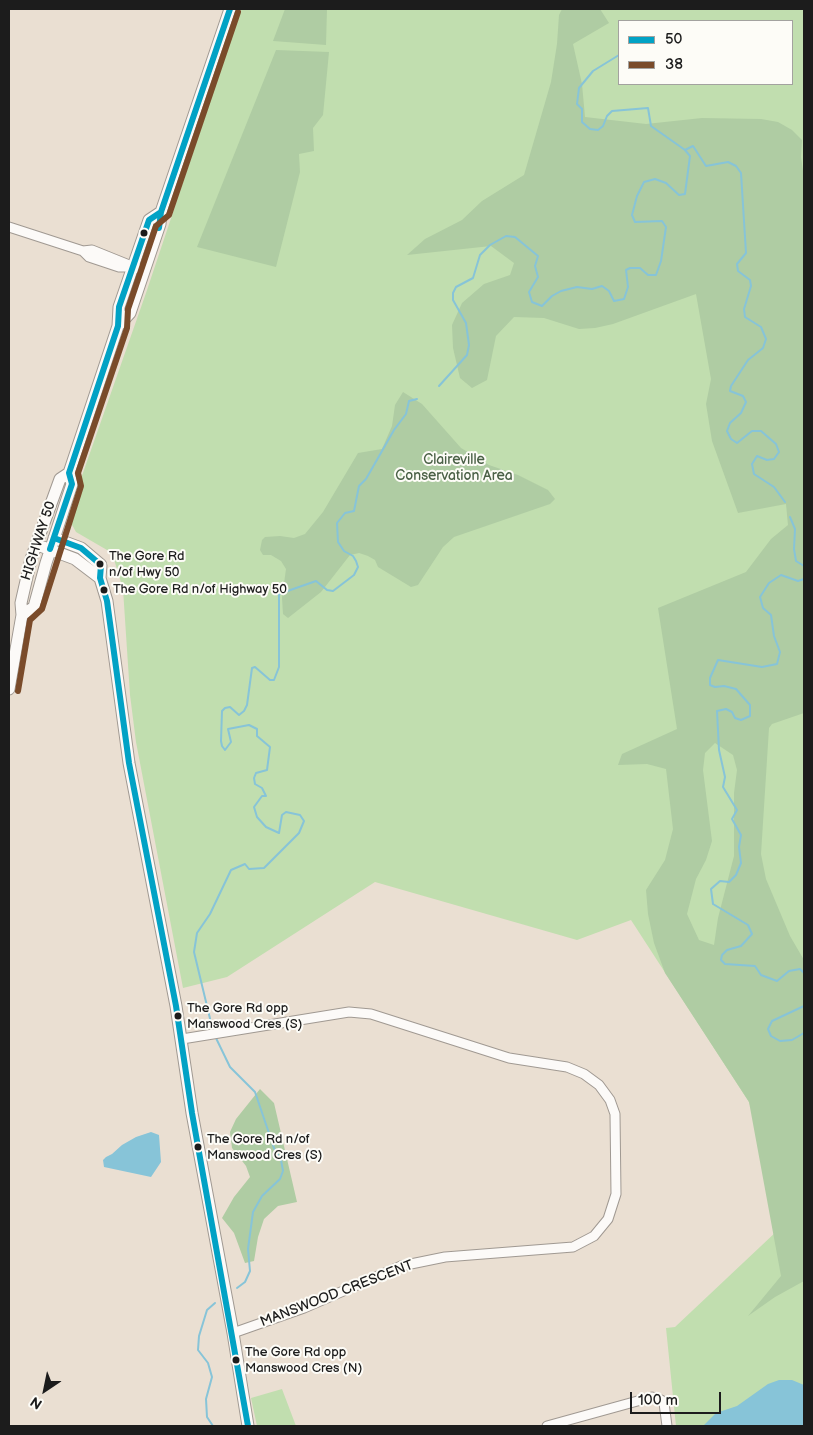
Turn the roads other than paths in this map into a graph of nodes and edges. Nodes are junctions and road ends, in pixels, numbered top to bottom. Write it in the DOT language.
graph roads {
  1 [pos="230,9"];
  2 [pos="161,212"];
  3 [pos="9,227"];
  4 [pos="133,267"];
  5 [pos="144,271"];
  6 [pos="118,326"];
  7 [pos="69,473"];
  8 [pos="36,544"];
  9 [pos="52,544"];
  10 [pos="22,615"];
  11 [pos="9,690"];
  12 [pos="182,1039"];
  13 [pos="234,1333"];
  14 [pos="248,1426"];
  15 [pos="547,1426"];
  16 [pos="667,1426"];
  1 -- 2 [label="main road, HIGHWAY 50"];
  2 -- 4 [label="main road, HIGHWAY 50"];
  2 -- 5 [label="main road, HIGHWAY 50"];
  3 -- 4 [label="street"];
  4 -- 5 [label="street"];
  4 -- 6 [label="main road, HIGHWAY 50"];
  5 -- 6 [label="main road, HIGHWAY 50"];
  6 -- 7 [label="main road, HIGHWAY 50"];
  7 -- 8 [label="main road, HIGHWAY 50"];
  7 -- 9 [label="main road, HIGHWAY 50"];
  8 -- 9 [label="main road"];
  8 -- 10 [label="main road, HIGHWAY 50"];
  9 -- 10 [label="main road, HIGHWAY 50"];
  9 -- 12 [label="main road"];
  10 -- 11 [label="main road, HIGHWAY 50"];
  12 -- 13 [label="main road"];
  12 -- 13 [label="street, MANSWOOD CRESCENT"];
  13 -- 14 [label="main road"];
  15 -- 16 [label="street"];
}
